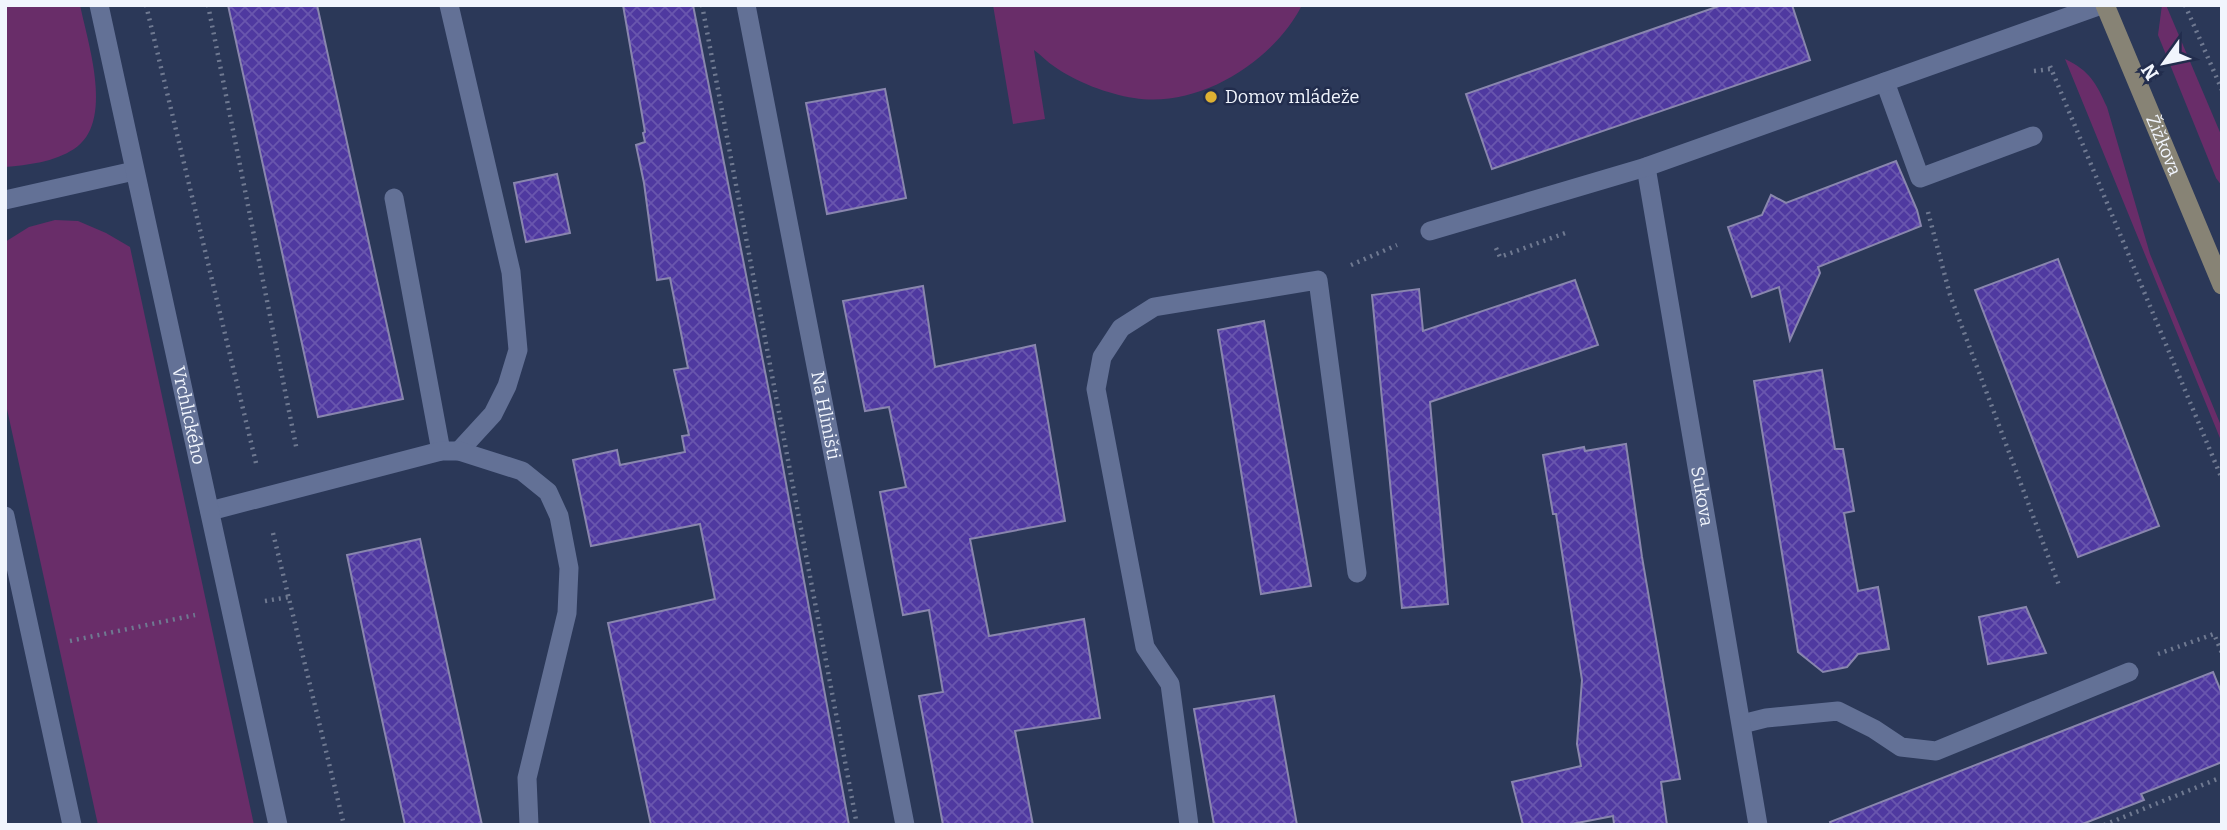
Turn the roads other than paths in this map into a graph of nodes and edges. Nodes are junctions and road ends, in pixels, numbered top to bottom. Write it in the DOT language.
graph roads {
  1 [pos="99,5"];
  2 [pos="449,5"];
  3 [pos="746,5"];
  4 [pos="2103,5"];
  5 [pos="1885,82"];
  6 [pos="2033,136"];
  7 [pos="1646,167"];
  8 [pos="134,171"];
  9 [pos="394,198"];
  10 [pos="5,200"];
  11 [pos="1430,232"];
  12 [pos="2222,285"];
  13 [pos="450,451"];
  14 [pos="210,510"];
  15 [pos="6,528"];
  16 [pos="1357,573"];
  17 [pos="2129,672"];
  18 [pos="1742,724"];
  19 [pos="72,825"];
  20 [pos="278,825"];
  21 [pos="529,825"];
  22 [pos="905,825"];
  23 [pos="1189,825"];
  24 [pos="1758,825"];
  1 -- 8 [label="street, Vrchlického"];
  2 -- 13 [label="street"];
  3 -- 22 [label="street, Na Hliništi"];
  4 -- 5 [label="street"];
  4 -- 12 [label="main road, Žižkova"];
  5 -- 6 [label="street"];
  5 -- 7 [label="street"];
  7 -- 11 [label="street"];
  7 -- 18 [label="street, Sukova"];
  8 -- 10 [label="street"];
  8 -- 14 [label="street, Vrchlického"];
  9 -- 13 [label="street"];
  13 -- 14 [label="street"];
  13 -- 21 [label="street"];
  14 -- 20 [label="street, Vrchlického"];
  15 -- 19 [label="street"];
  16 -- 23 [label="street"];
  17 -- 18 [label="street"];
  18 -- 24 [label="street, Sukova"];
}
